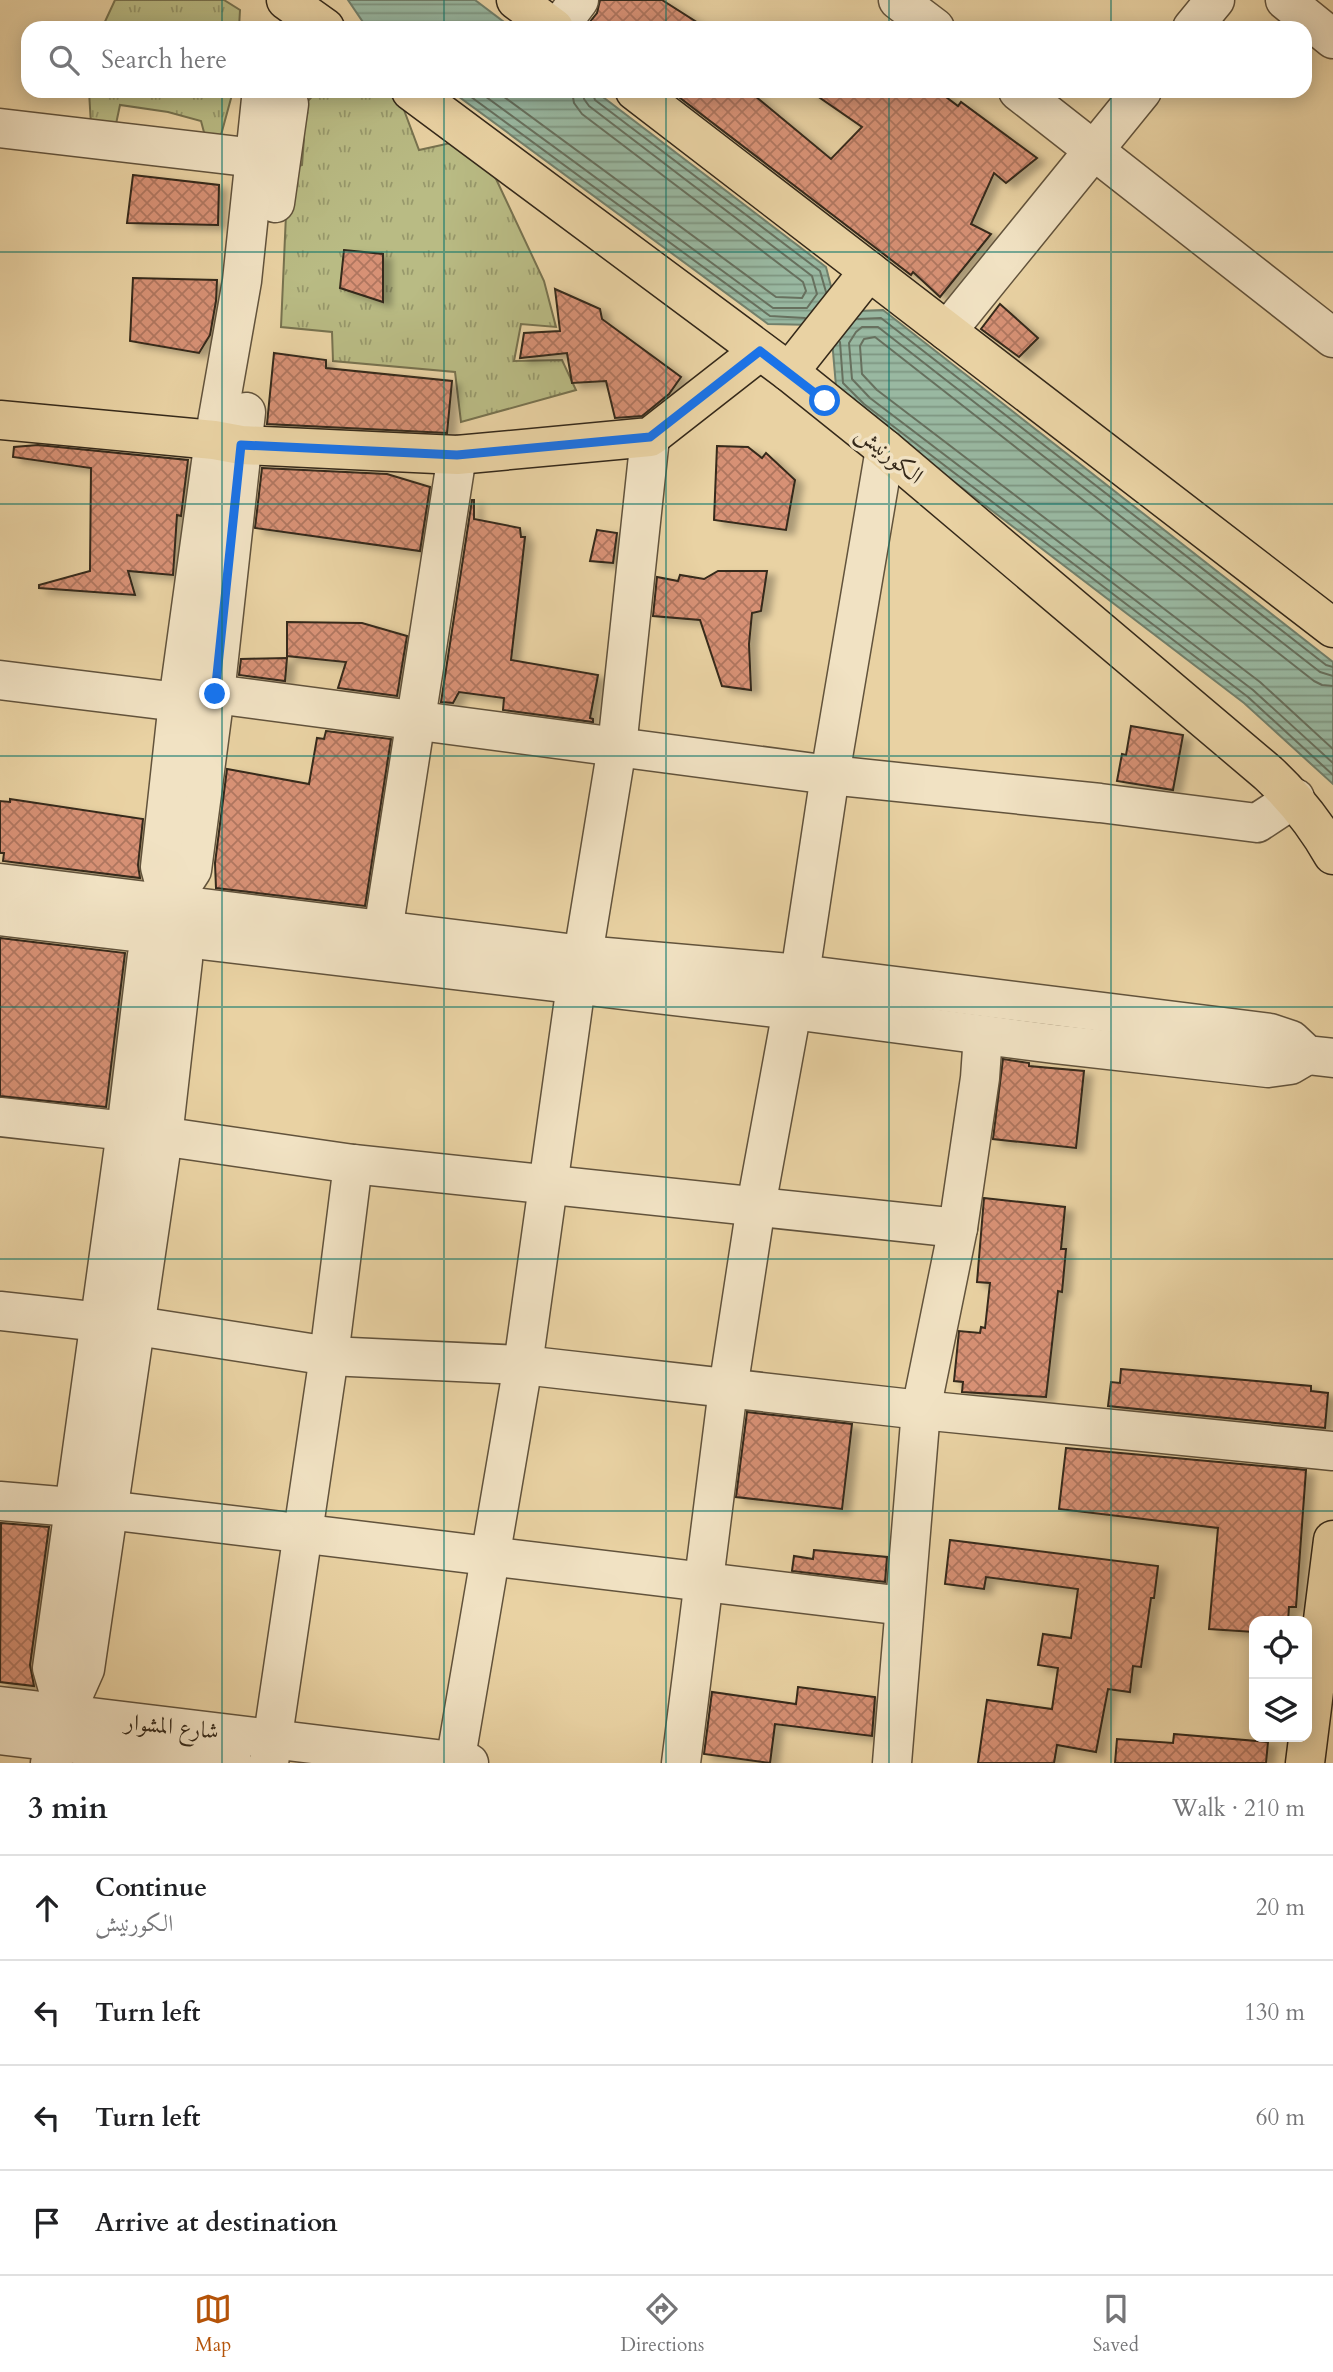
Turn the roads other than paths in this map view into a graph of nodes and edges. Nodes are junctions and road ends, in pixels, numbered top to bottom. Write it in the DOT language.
graph roads {
  1 [pos="516,0"];
  2 [pos="579,0"];
  3 [pos="898,0"];
  4 [pos="1215,0"];
  5 [pos="1284,0"];
  6 [pos="546,21"];
  7 [pos="562,21"];
  8 [pos="926,21"];
  9 [pos="1198,21"];
  10 [pos="1310,21"];
  11 [pos="1312,23"];
  12 [pos="1333,40"];
  13 [pos="262,98"];
  14 [pos="287,98"];
  15 [pos="421,98"];
  16 [pos="643,98"];
  17 [pos="1027,98"];
  18 [pos="1136,98"];
  19 [pos="0,128"];
  20 [pos="1095,149"];
  21 [pos="255,158"];
  22 [pos="862,280"];
  23 [pos="947,331"];
  24 [pos="1333,338"];
  25 [pos="784,359"];
  26 [pos="0,420"];
  27 [pos="650,437"];
  28 [pos="228,442"];
  29 [pos="885,449"];
  30 [pos="457,455"];
  31 [pos="1333,628"];
  32 [pos="0,680"];
  33 [pos="196,698"];
  34 [pos="416,721"];
  35 [pos="617,747"];
  36 [pos="830,775"];
  37 [pos="1295,798"];
  38 [pos="1333,855"];
  39 [pos="0,883"];
  40 [pos="0,916"];
  41 [pos="169,920"];
  42 [pos="383,931"];
  43 [pos="579,970"];
  44 [pos="796,992"];
  45 [pos="983,1035"];
  46 [pos="1320,1057"];
  47 [pos="0,1117"];
  48 [pos="126,1131"];
  49 [pos="163,1137"];
  50 [pos="353,1164"];
  51 [pos="549,1184"];
  52 [pos="756,1206"];
  53 [pos="958,1228"];
  54 [pos="0,1311"];
  55 [pos="118,1324"];
  56 [pos="329,1356"];
  57 [pos="523,1365"];
  58 [pos="728,1389"];
  59 [pos="921,1410"];
  60 [pos="1333,1451"];
  61 [pos="0,1501"];
  62 [pos="91,1509"];
  63 [pos="302,1535"];
  64 [pos="1333,1540"];
  65 [pos="492,1558"];
  66 [pos="705,1583"];
  67 [pos="904,1606"];
  68 [pos="0,1706"];
  69 [pos="0,1735"];
  70 [pos="61,1746"];
  71 [pos="271,1750"];
  72 [pos="460,1762"];
  73 [pos="233,1763"];
  74 [pos="681,1763"];
  75 [pos="892,1763"];
  76 [pos="1305,1763"];
  1 -- 6 [label="main road"];
  2 -- 7 [label="street"];
  3 -- 8 [label="street"];
  4 -- 9 [label="street"];
  5 -- 10 [label="street"];
  11 -- 12 [label="street"];
  13 -- 21 [label="street"];
  14 -- 28 [label="street"];
  15 -- 25 [label="main road, الكورنيش"];
  16 -- 22 [label="main road"];
  17 -- 20 [label="street"];
  18 -- 20 [label="street"];
  19 -- 21 [label="street"];
  20 -- 23 [label="street"];
  20 -- 24 [label="street"];
  21 -- 28 [label="street"];
  22 -- 23 [label="main road"];
  22 -- 25 [label="main road"];
  23 -- 31 [label="main road"];
  25 -- 27 [label="main road"];
  25 -- 29 [label="main road, الكورنيش"];
  26 -- 28 [label="main road"];
  27 -- 30 [label="main road"];
  27 -- 35 [label="street"];
  28 -- 30 [label="main road"];
  28 -- 33 [label="street"];
  29 -- 36 [label="street"];
  29 -- 37 [label="main road, الكورنيش"];
  30 -- 34 [label="street"];
  32 -- 33 [label="street"];
  33 -- 34 [label="street"];
  33 -- 41 [label="street"];
  34 -- 35 [label="street"];
  34 -- 42 [label="street"];
  35 -- 36 [label="street"];
  35 -- 43 [label="street"];
  36 -- 37 [label="street"];
  36 -- 44 [label="street"];
  37 -- 38 [label="main road, الكورنيش"];
  39 -- 41 [label="street"];
  40 -- 41 [label="street"];
  41 -- 42 [label="street"];
  41 -- 43 [label="street"];
  41 -- 48 [label="street"];
  41 -- 49 [label="street"];
  42 -- 43 [label="street"];
  43 -- 44 [label="street"];
  43 -- 51 [label="street"];
  44 -- 45 [label="street"];
  44 -- 46 [label="street"];
  44 -- 52 [label="street"];
  45 -- 46 [label="street"];
  45 -- 53 [label="street"];
  47 -- 48 [label="street"];
  48 -- 49 [label="street"];
  48 -- 55 [label="street"];
  49 -- 50 [label="street"];
  49 -- 55 [label="street"];
  50 -- 51 [label="street"];
  50 -- 56 [label="street"];
  51 -- 52 [label="street"];
  51 -- 57 [label="street"];
  52 -- 53 [label="street"];
  52 -- 58 [label="street"];
  53 -- 59 [label="street"];
  54 -- 55 [label="street"];
  55 -- 56 [label="street"];
  55 -- 62 [label="street"];
  56 -- 57 [label="street"];
  56 -- 63 [label="street"];
  57 -- 58 [label="street"];
  57 -- 65 [label="street"];
  58 -- 59 [label="street"];
  58 -- 66 [label="street"];
  59 -- 60 [label="street"];
  59 -- 67 [label="street"];
  61 -- 62 [label="street"];
  62 -- 63 [label="street"];
  62 -- 70 [label="street"];
  63 -- 65 [label="street"];
  63 -- 71 [label="street"];
  64 -- 76 [label="main road"];
  65 -- 66 [label="street"];
  65 -- 72 [label="street"];
  66 -- 67 [label="street"];
  66 -- 74 [label="street"];
  67 -- 75 [label="street"];
  68 -- 70 [label="street, شارع المشوار"];
  69 -- 70 [label="street, شارع المشوار"];
  70 -- 71 [label="street, شارع المشوار"];
  70 -- 73 [label="street, شارع المشوار"];
  71 -- 72 [label="street, شارع المشوار"];
}
